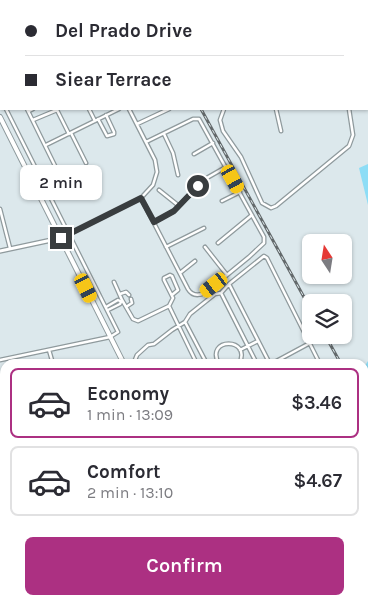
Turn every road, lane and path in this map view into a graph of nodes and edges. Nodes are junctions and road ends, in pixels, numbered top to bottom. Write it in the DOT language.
graph roads {
  1 [pos="7,110"];
  2 [pos="28,110"];
  3 [pos="90,110"];
  4 [pos="117,110"];
  5 [pos="130,110"];
  6 [pos="167,110"];
  7 [pos="224,110"];
  8 [pos="276,110"];
  9 [pos="349,110"];
  10 [pos="106,116"];
  11 [pos="0,117"];
  12 [pos="33,120"];
  13 [pos="96,120"];
  14 [pos="137,124"];
  15 [pos="281,131"];
  16 [pos="70,133"];
  17 [pos="164,134"];
  18 [pos="146,142"];
  19 [pos="213,143"];
  20 [pos="46,146"];
  21 [pos="194,154"];
  22 [pos="86,164"];
  23 [pos="226,167"];
  24 [pos="178,175"];
  25 [pos="61,178"];
  26 [pos="159,190"];
  27 [pos="240,192"];
  28 [pos="141,198"];
  29 [pos="222,201"];
  30 [pos="179,206"];
  31 [pos="0,209"];
  32 [pos="252,215"];
  33 [pos="154,222"];
  34 [pos="204,228"];
  35 [pos="69,234"];
  36 [pos="61,238"];
  37 [pos="218,243"];
  38 [pos="166,246"];
  39 [pos="204,247"];
  40 [pos="0,249"];
  41 [pos="10,249"];
  42 [pos="196,261"];
  43 [pos="180,273"];
  44 [pos="227,275"];
  45 [pos="114,282"];
  46 [pos="229,284"];
  47 [pos="221,293"];
  48 [pos="120,294"];
  49 [pos="130,295"];
  50 [pos="172,295"];
  51 [pos="131,299"];
  52 [pos="121,300"];
  53 [pos="170,306"];
  54 [pos="126,307"];
  55 [pos="107,309"];
  56 [pos="185,322"];
  57 [pos="178,326"];
  58 [pos="302,327"];
  59 [pos="110,337"];
  60 [pos="258,341"];
  61 [pos="308,344"];
  62 [pos="310,344"];
  63 [pos="248,346"];
  64 [pos="50,350"];
  65 [pos="240,350"];
  66 [pos="5,359"];
  67 [pos="52,359"];
  68 [pos="121,359"];
  69 [pos="135,359"];
  70 [pos="194,359"];
  71 [pos="204,359"];
  72 [pos="217,359"];
  73 [pos="241,359"];
  74 [pos="254,359"];
  75 [pos="267,359"];
  76 [pos="280,359"];
  77 [pos="318,359"];
  1 -- 35 [label="street"];
  2 -- 12 [label="street"];
  3 -- 13 [label="street"];
  4 -- 10 [label="street"];
  5 -- 14 [label="street"];
  6 -- 14 [label="street"];
  7 -- 9 [label="street"];
  8 -- 15 [label="street"];
  10 -- 13 [label="street"];
  10 -- 13 [label="street"];
  11 -- 36 [label="main road"];
  12 -- 16 [label="street"];
  12 -- 20 [label="street"];
  13 -- 16 [label="street"];
  14 -- 18 [label="street"];
  16 -- 20 [label="street"];
  16 -- 22 [label="street"];
  17 -- 18 [label="street"];
  17 -- 19 [label="street"];
  17 -- 24 [label="street"];
  18 -- 28 [label="street"];
  19 -- 21 [label="street"];
  19 -- 23 [label="street"];
  20 -- 25 [label="street"];
  23 -- 27 [label="street"];
  23 -- 30 [label="street"];
  26 -- 30 [label="street"];
  27 -- 29 [label="street"];
  27 -- 32 [label="street"];
  28 -- 33 [label="street"];
  28 -- 35 [label="street"];
  30 -- 33 [label="street"];
  31 -- 41 [label="street"];
  32 -- 37 [label="street"];
  32 -- 44 [label="street"];
  33 -- 38 [label="street"];
  34 -- 38 [label="street"];
  35 -- 36 [label="street"];
  35 -- 55 [label="street"];
  36 -- 41 [label="street"];
  36 -- 59 [label="main road"];
  38 -- 43 [label="street"];
  39 -- 44 [label="street"];
  40 -- 41 [label="street"];
  42 -- 43 [label="street"];
  43 -- 44 [label="street"];
  45 -- 48 [label="street"];
  46 -- 47 [label="street"];
  46 -- 58 [label="street"];
  46 -- 60 [label="street"];
  47 -- 56 [label="street"];
  47 -- 63 [label="street"];
  48 -- 49 [label="street"];
  48 -- 52 [label="street"];
  50 -- 50 [label="street"];
  50 -- 53 [label="street"];
  51 -- 54 [label="street"];
  52 -- 54 [label="street"];
  52 -- 55 [label="street"];
  53 -- 54 [label="street"];
  53 -- 57 [label="street"];
  55 -- 59 [label="street"];
  56 -- 57 [label="street"];
  56 -- 71 [label="street"];
  57 -- 69 [label="street"];
  57 -- 70 [label="street"];
  59 -- 64 [label="street"];
  59 -- 68 [label="main road"];
  60 -- 63 [label="street"];
  60 -- 75 [label="street"];
  61 -- 76 [label="street"];
  62 -- 77 [label="street"];
  63 -- 65 [label="street"];
  63 -- 74 [label="street"];
  64 -- 66 [label="street"];
  64 -- 67 [label="street"];
  65 -- 72 [label="street"];
  65 -- 73 [label="street"];
}
